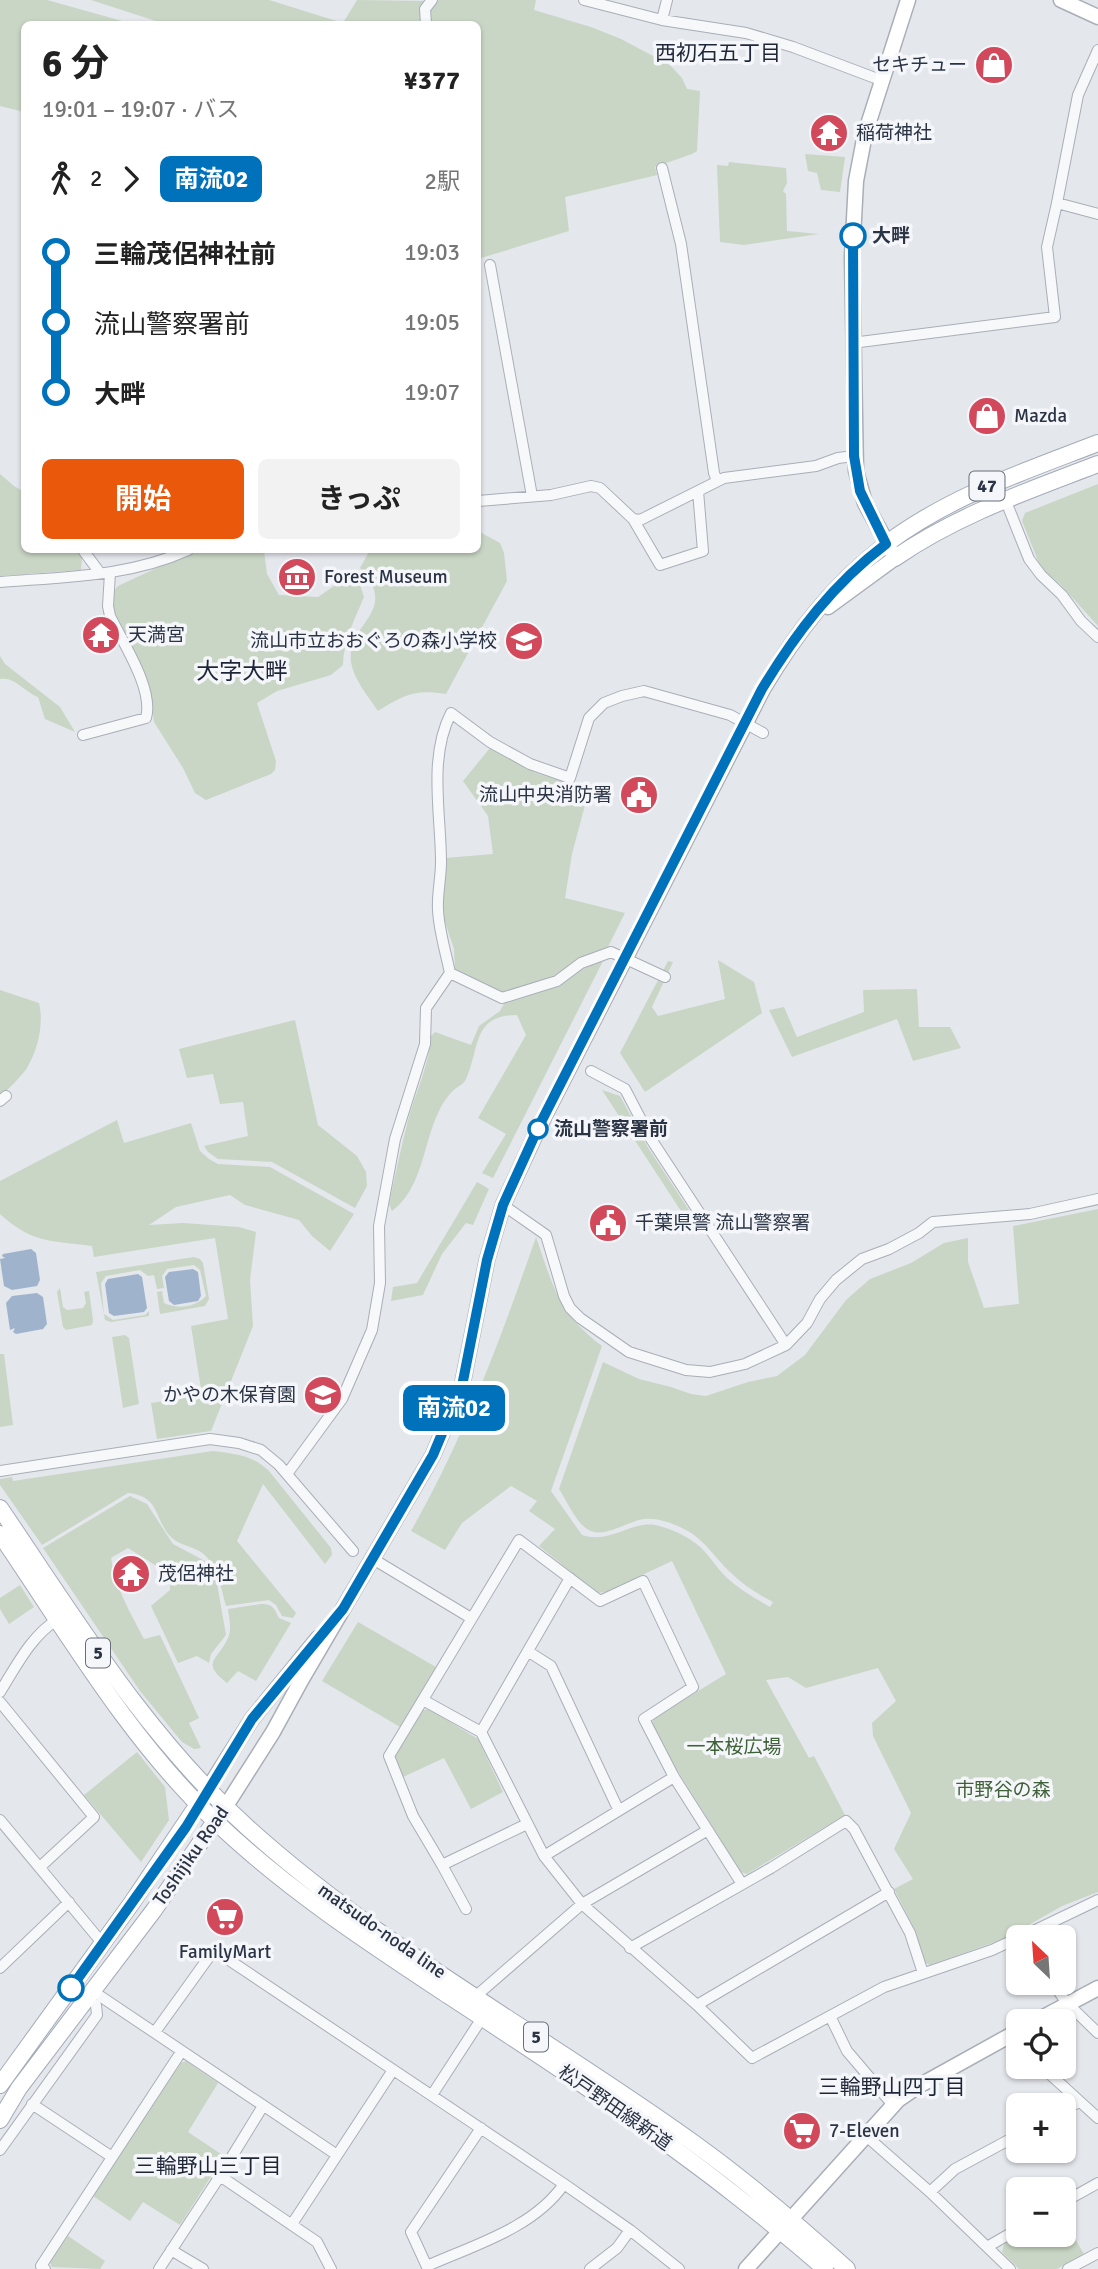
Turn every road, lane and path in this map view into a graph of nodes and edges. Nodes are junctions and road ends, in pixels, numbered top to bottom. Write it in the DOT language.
graph roads {
  1 [pos="432,0"];
  2 [pos="584,0"];
  3 [pos="667,0"];
  4 [pos="908,0"];
  5 [pos="1061,0"];
  6 [pos="1098,17"];
  7 [pos="662,20"];
  8 [pos="426,21"];
  9 [pos="1098,50"];
  10 [pos="883,80"];
  11 [pos="662,168"];
  12 [pos="1057,203"];
  13 [pos="1098,214"];
  14 [pos="490,265"];
  15 [pos="852,343"];
  16 [pos="1098,443"];
  17 [pos="854,456"];
  18 [pos="1098,464"];
  19 [pos="717,481"];
  20 [pos="698,491"];
  21 [pos="532,496"];
  22 [pos="1005,499"];
  23 [pos="481,501"];
  24 [pos="633,519"];
  25 [pos="886,544"];
  26 [pos="86,553"];
  27 [pos="179,553"];
  28 [pos="895,558"];
  29 [pos="105,573"];
  30 [pos="0,582"];
  31 [pos="798,633"];
  32 [pos="1098,637"];
  33 [pos="746,722"];
  34 [pos="763,733"];
  35 [pos="83,735"];
  36 [pos="626,957"];
  37 [pos="450,973"];
  38 [pos="665,977"];
  39 [pos="591,1071"];
  40 [pos="1098,1199"];
  41 [pos="503,1205"];
  42 [pos="786,1345"];
  43 [pos="0,1471"];
  44 [pos="287,1474"];
  45 [pos="0,1508"];
  46 [pos="0,1534"];
  47 [pos="353,1551"];
  48 [pos="373,1559"];
  49 [pos="570,1578"];
  50 [pos="343,1609"];
  51 [pos="471,1618"];
  52 [pos="58,1619"];
  53 [pos="529,1652"];
  54 [pos="0,1692"];
  55 [pos="423,1699"];
  56 [pos="0,1702"];
  57 [pos="481,1732"];
  58 [pos="674,1777"];
  59 [pos="208,1789"];
  60 [pos="199,1805"];
  61 [pos="226,1806"];
  62 [pos="618,1809"];
  63 [pos="0,1821"];
  64 [pos="215,1821"];
  65 [pos="527,1824"];
  66 [pos="708,1830"];
  67 [pos="544,1856"];
  68 [pos="442,1865"];
  69 [pos="40,1867"];
  70 [pos="742,1884"];
  71 [pos="888,1892"];
  72 [pos="1098,1900"];
  73 [pos="69,1902"];
  74 [pos="582,1904"];
  75 [pos="467,1909"];
  76 [pos="1046,1925"];
  77 [pos="103,1944"];
  78 [pos="1006,1944"];
  79 [pos="630,1948"];
  80 [pos="0,1968"];
  81 [pos="923,1973"];
  82 [pos="1098,1989"];
  83 [pos="1062,1995"];
  84 [pos="476,1996"];
  85 [pos="95,1999"];
  86 [pos="1068,2004"];
  87 [pos="697,2005"];
  88 [pos="1059,2009"];
  89 [pos="830,2015"];
  90 [pos="482,2018"];
  91 [pos="155,2032"];
  92 [pos="1098,2033"];
  93 [pos="1006,2042"];
  94 [pos="181,2052"];
  95 [pos="393,2070"];
  96 [pos="1055,2079"];
  97 [pos="2,2080"];
  98 [pos="19,2088"];
  99 [pos="432,2095"];
  100 [pos="1079,2102"];
  101 [pos="32,2104"];
  102 [pos="1076,2104"];
  103 [pos="893,2105"];
  104 [pos="263,2106"];
  105 [pos="0,2109"];
  106 [pos="1098,2118"];
  107 [pos="0,2120"];
  108 [pos="481,2128"];
  109 [pos="865,2135"];
  110 [pos="1006,2141"];
  111 [pos="0,2150"];
  112 [pos="337,2155"];
  113 [pos="112,2157"];
  114 [pos="220,2176"];
  115 [pos="564,2183"];
  116 [pos="1098,2183"];
  117 [pos="930,2192"];
  118 [pos="1076,2195"];
  119 [pos="292,2224"];
  120 [pos="785,2225"];
  121 [pos="630,2230"];
  122 [pos="1006,2236"];
  123 [pos="987,2247"];
  124 [pos="171,2250"];
  125 [pos="1098,2253"];
  126 [pos="427,2268"];
  127 [pos="45,2269"];
  128 [pos="159,2269"];
  129 [pos="203,2269"];
  130 [pos="331,2269"];
  131 [pos="590,2269"];
  132 [pos="679,2269"];
  133 [pos="746,2269"];
  134 [pos="825,2269"];
  135 [pos="847,2269"];
  136 [pos="1010,2269"];
  137 [pos="1068,2269"];
  1 -- 8 [label="street"];
  2 -- 7 [label="street"];
  3 -- 7 [label="street"];
  4 -- 10 [label="street"];
  5 -- 6 [label="street"];
  7 -- 10 [label="street"];
  9 -- 12 [label="street"];
  10 -- 15 [label="street"];
  11 -- 19 [label="street"];
  12 -- 13 [label="street"];
  12 -- 15 [label="street"];
  14 -- 21 [label="street"];
  15 -- 17 [label="street"];
  16 -- 25 [label="main road, Toshijiku Road / 47"];
  17 -- 19 [label="street"];
  17 -- 25 [label="street"];
  18 -- 22 [label="main road, 47"];
  19 -- 20 [label="street"];
  20 -- 24 [label="street"];
  20 -- 24 [label="street"];
  21 -- 23 [label="street"];
  21 -- 24 [label="street"];
  22 -- 28 [label="main road, 47"];
  22 -- 32 [label="street"];
  25 -- 28 [label="street"];
  25 -- 31 [label="street, Toshijiku Road"];
  26 -- 29 [label="street"];
  27 -- 29 [label="street"];
  28 -- 31 [label="street"];
  29 -- 30 [label="street"];
  29 -- 35 [label="street"];
  31 -- 33 [label="street, Toshijiku Road"];
  33 -- 34 [label="street"];
  33 -- 36 [label="street, Toshijiku Road"];
  33 -- 37 [label="street"];
  36 -- 37 [label="street"];
  36 -- 38 [label="street"];
  36 -- 41 [label="street, Toshijiku Road"];
  37 -- 44 [label="street"];
  39 -- 42 [label="street"];
  40 -- 42 [label="street"];
  41 -- 42 [label="street"];
  41 -- 48 [label="street, Toshijiku Road"];
  43 -- 44 [label="street"];
  44 -- 47 [label="street"];
  45 -- 59 [label="main road, matsudo-noda line / 5"];
  46 -- 52 [label="main road, 松戸野田線新道 / 5"];
  48 -- 50 [label="street, Toshijiku Road"];
  48 -- 51 [label="street"];
  49 -- 51 [label="street"];
  49 -- 53 [label="street"];
  49 -- 58 [label="street"];
  50 -- 59 [label="street, Toshijiku Road"];
  50 -- 61 [label="street, Toshijiku Road"];
  51 -- 55 [label="street"];
  52 -- 54 [label="street"];
  52 -- 60 [label="main road, 松戸野田線新道 / 5"];
  53 -- 57 [label="street"];
  53 -- 62 [label="street"];
  55 -- 57 [label="street"];
  55 -- 68 [label="street"];
  56 -- 69 [label="street"];
  57 -- 65 [label="street"];
  58 -- 62 [label="street"];
  58 -- 66 [label="street"];
  59 -- 60 [label="main road, Toshijiku Road"];
  59 -- 61 [label="main road, matsudo-noda line / 5"];
  60 -- 64 [label="main road, 松戸野田線新道 / 5"];
  60 -- 77 [label="main road, Toshijiku Road"];
  61 -- 64 [label="main road, Toshijiku Road"];
  61 -- 84 [label="main road, matsudo-noda line / 5"];
  62 -- 67 [label="street"];
  63 -- 69 [label="street"];
  64 -- 85 [label="main road, Toshijiku Road"];
  64 -- 90 [label="main road, 松戸野田線新道 / 5"];
  65 -- 67 [label="street"];
  65 -- 68 [label="street"];
  66 -- 70 [label="street"];
  66 -- 74 [label="street"];
  67 -- 74 [label="street"];
  68 -- 75 [label="street"];
  69 -- 73 [label="street"];
  70 -- 71 [label="street"];
  70 -- 79 [label="street"];
  71 -- 81 [label="street"];
  71 -- 87 [label="street"];
  72 -- 76 [label="street"];
  73 -- 77 [label="street"];
  73 -- 80 [label="street"];
  74 -- 79 [label="street"];
  74 -- 84 [label="street"];
  77 -- 97 [label="main road, Toshijiku Road"];
  78 -- 81 [label="street"];
  79 -- 87 [label="street"];
  81 -- 89 [label="street"];
  82 -- 86 [label="street"];
  83 -- 86 [label="street"];
  84 -- 120 [label="main road, matsudo-noda line / 5"];
  85 -- 91 [label="street"];
  85 -- 98 [label="main road, Toshijiku Road"];
  85 -- 101 [label="street"];
  86 -- 88 [label="street"];
  86 -- 92 [label="street"];
  87 -- 89 [label="street"];
  89 -- 103 [label="street"];
  90 -- 99 [label="street"];
  90 -- 120 [label="main road, 松戸野田線新道 / 5"];
  91 -- 94 [label="street"];
  91 -- 95 [label="street"];
  93 -- 103 [label="street"];
  94 -- 104 [label="street"];
  94 -- 113 [label="street"];
  95 -- 99 [label="street"];
  95 -- 112 [label="street"];
  96 -- 100 [label="street"];
  97 -- 98 [label="street"];
  98 -- 105 [label="main road"];
  98 -- 107 [label="main road"];
  99 -- 108 [label="street"];
  100 -- 102 [label="street"];
  100 -- 106 [label="street"];
  101 -- 111 [label="street"];
  101 -- 113 [label="street"];
  103 -- 109 [label="street"];
  104 -- 112 [label="street"];
  104 -- 114 [label="street"];
  108 -- 115 [label="street"];
  108 -- 126 [label="street"];
  109 -- 117 [label="street"];
  109 -- 120 [label="street"];
  110 -- 117 [label="street"];
  112 -- 119 [label="street"];
  113 -- 127 [label="street"];
  114 -- 119 [label="street"];
  114 -- 124 [label="street"];
  115 -- 121 [label="street"];
  115 -- 126 [label="street"];
  116 -- 118 [label="street"];
  117 -- 123 [label="street"];
  119 -- 130 [label="street"];
  120 -- 133 [label="street"];
  120 -- 134 [label="main road, 松戸野田線新道 / 5"];
  120 -- 135 [label="main road, matsudo-noda line / 5"];
  121 -- 131 [label="street"];
  121 -- 132 [label="street"];
  122 -- 123 [label="street"];
  123 -- 136 [label="street"];
  124 -- 128 [label="street"];
  124 -- 129 [label="street"];
  125 -- 137 [label="street"];
}
